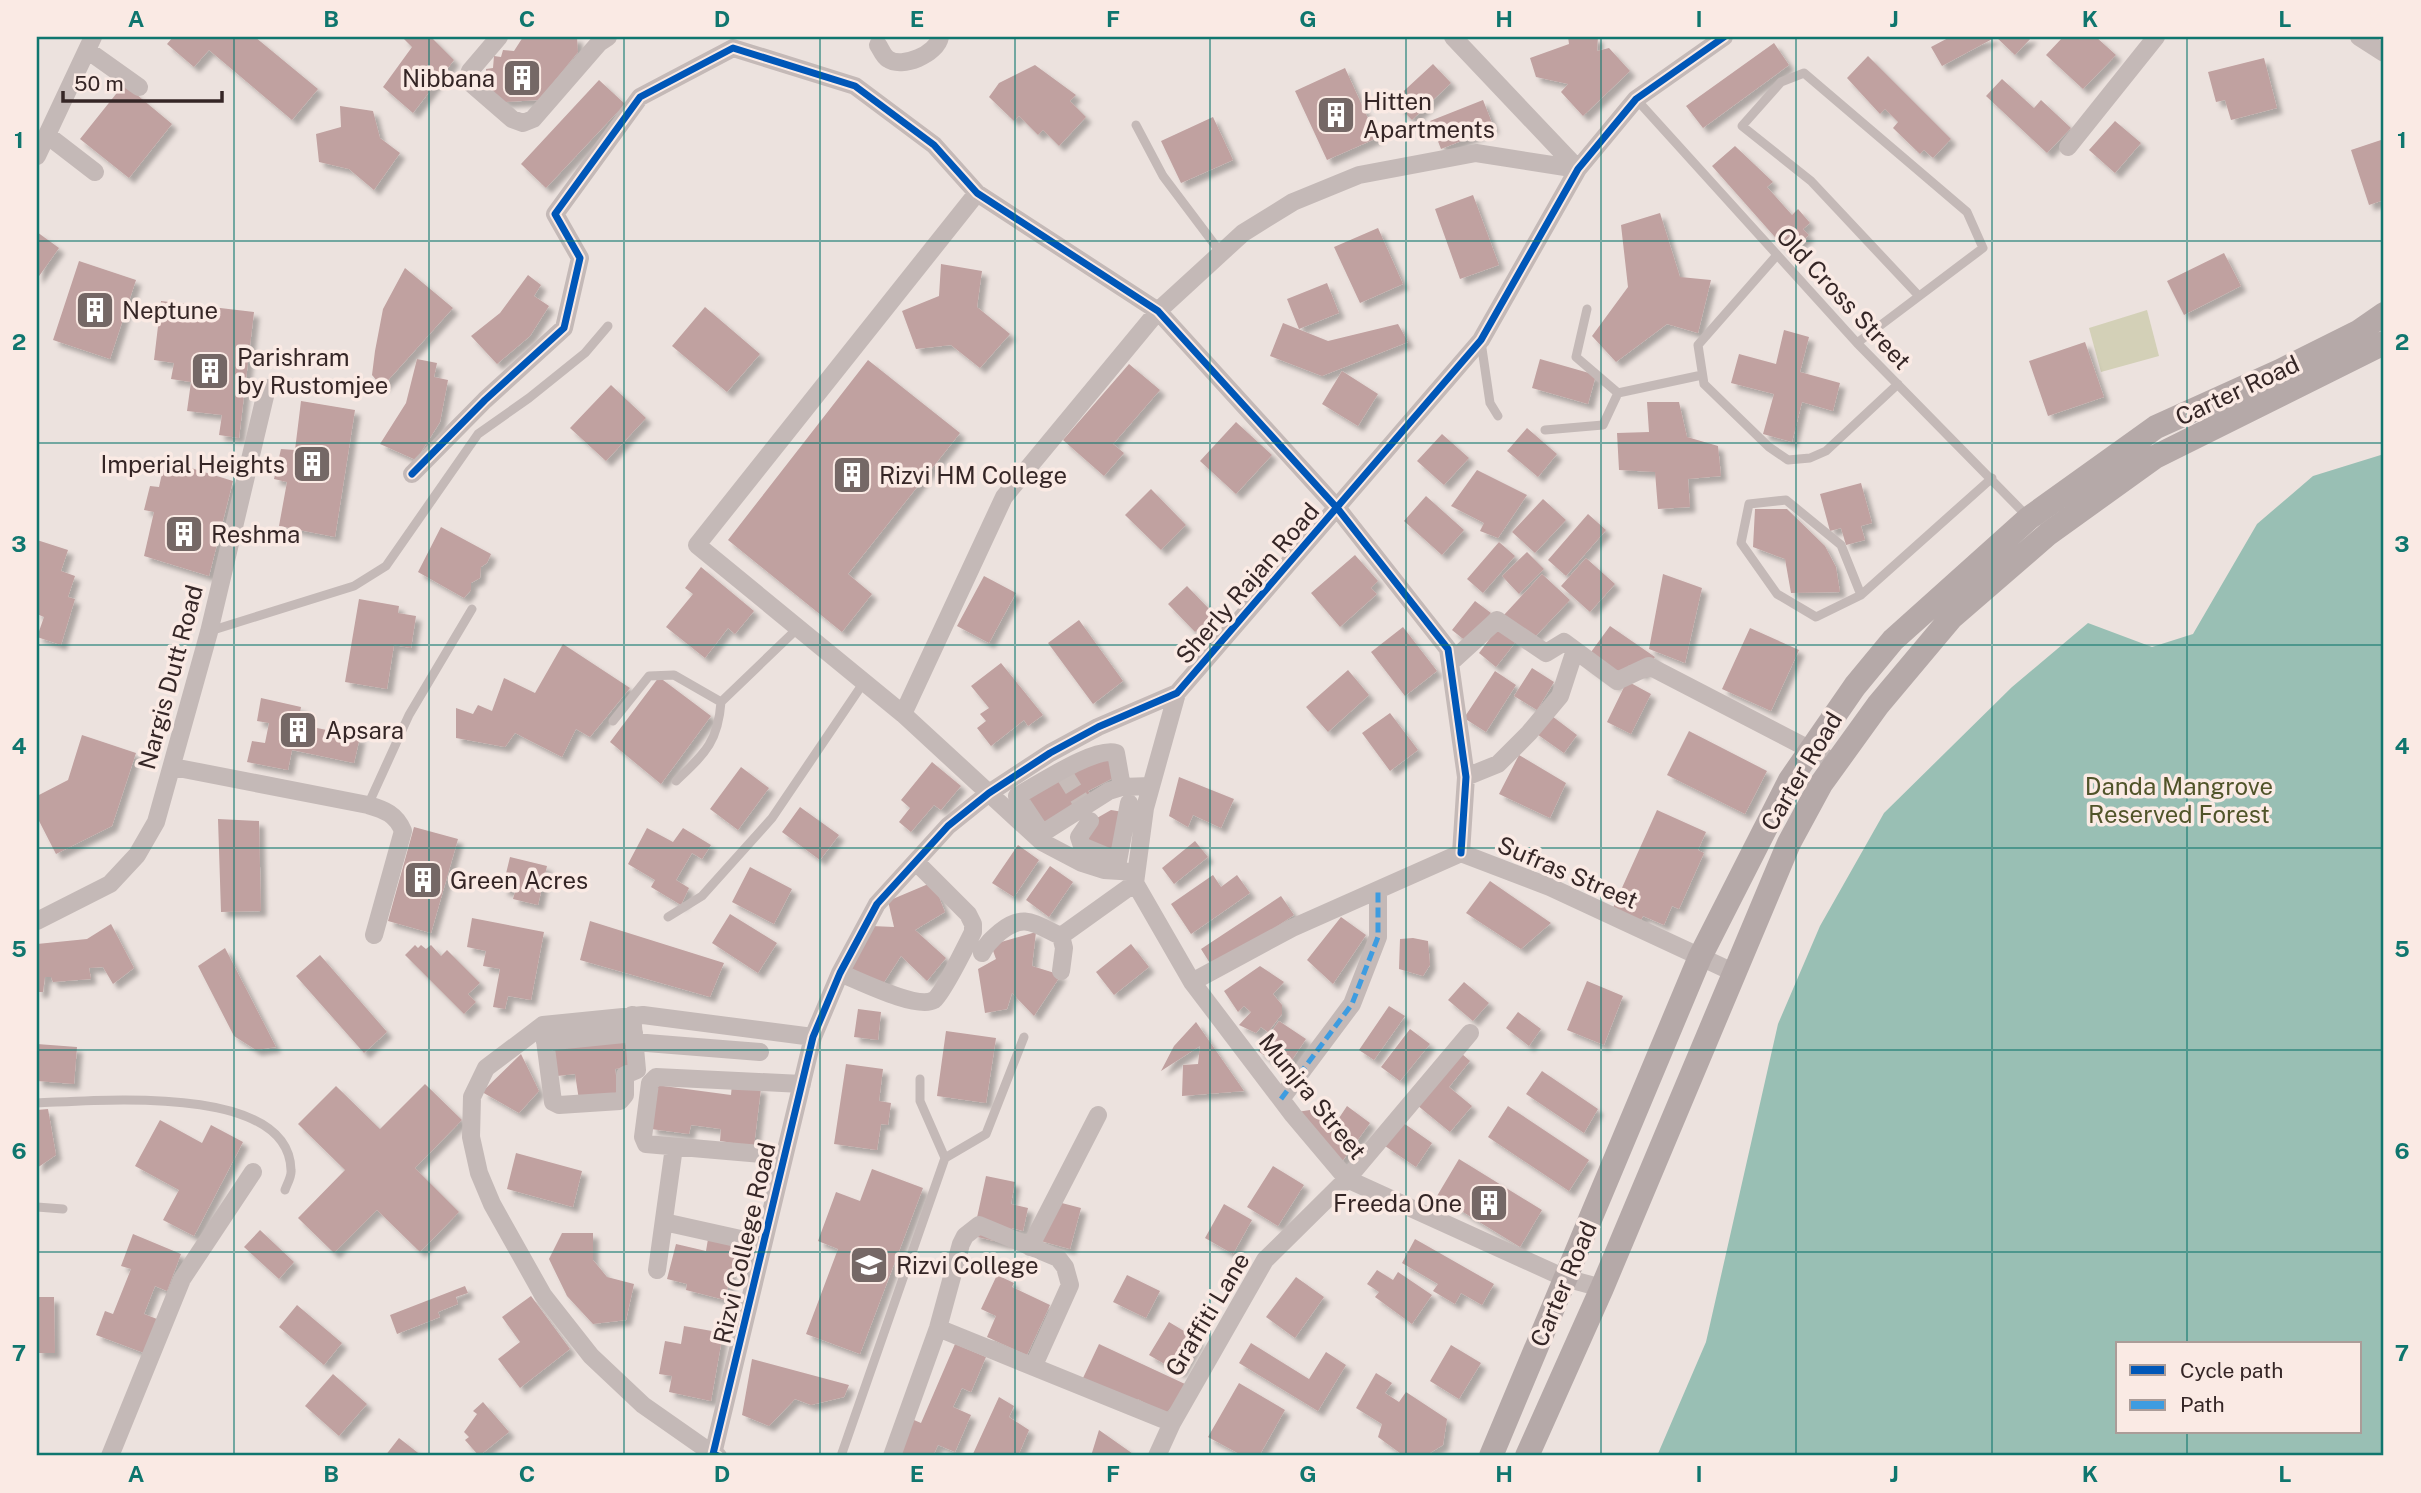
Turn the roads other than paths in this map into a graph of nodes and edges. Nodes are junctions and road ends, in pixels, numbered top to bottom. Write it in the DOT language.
graph roads {
  1 [pos="499,37"];
  2 [pos="605,37"];
  3 [pos="940,37"];
  4 [pos="1453,37"];
  5 [pos="1724,37"];
  6 [pos="2156,37"];
  7 [pos="2359,37"];
  8 [pos="90,43"];
  9 [pos="878,45"];
  10 [pos="2384,53"];
  11 [pos="139,87"];
  12 [pos="1636,99"];
  13 [pos="1136,125"];
  14 [pos="47,135"];
  15 [pos="2068,147"];
  16 [pos="37,156"];
  17 [pos="1578,170"];
  18 [pos="95,172"];
  19 [pos="977,193"];
  20 [pos="1221,253"];
  21 [pos="1777,255"];
  22 [pos="1918,295"];
  23 [pos="1587,309"];
  24 [pos="1158,311"];
  25 [pos="2384,314"];
  26 [pos="608,326"];
  27 [pos="1481,340"];
  28 [pos="1857,343"];
  29 [pos="2384,343"];
  30 [pos="1702,375"];
  31 [pos="1898,384"];
  32 [pos="267,388"];
  33 [pos="1618,393"];
  34 [pos="1498,416"];
  35 [pos="1545,430"];
  36 [pos="412,474"];
  37 [pos="1992,478"];
  38 [pos="1338,509"];
  39 [pos="2029,518"];
  40 [pos="1861,595"];
  41 [pos="472,609"];
  42 [pos="798,628"];
  43 [pos="209,632"];
  44 [pos="1574,650"];
  45 [pos="1450,663"];
  46 [pos="864,682"];
  47 [pos="1177,693"];
  48 [pos="720,702"];
  49 [pos="903,715"];
  50 [pos="613,721"];
  51 [pos="1098,727"];
  52 [pos="1811,748"];
  53 [pos="1108,751"];
  54 [pos="1050,753"];
  55 [pos="1836,763"];
  56 [pos="173,767"];
  57 [pos="1063,773"];
  58 [pos="1466,777"];
  59 [pos="676,781"];
  60 [pos="1151,786"];
  61 [pos="1012,789"];
  62 [pos="989,793"];
  63 [pos="1128,800"];
  64 [pos="368,805"];
  65 [pos="1085,810"];
  66 [pos="1461,853"];
  67 [pos="916,862"];
  68 [pos="1125,878"];
  69 [pos="1378,890"];
  70 [pos="668,917"];
  71 [pos="37,921"];
  72 [pos="374,935"];
  73 [pos="1061,936"];
  74 [pos="982,953"];
  75 [pos="1700,957"];
  76 [pos="1061,971"];
  77 [pos="839,973"];
  78 [pos="1735,973"];
  79 [pos="1192,982"];
  80 [pos="633,1030"];
  81 [pos="544,1033"];
  82 [pos="1470,1033"];
  83 [pos="813,1037"];
  84 [pos="1024,1037"];
  85 [pos="760,1052"];
  86 [pos="920,1079"];
  87 [pos="802,1084"];
  88 [pos="1281,1099"];
  89 [pos="37,1103"];
  90 [pos="1098,1115"];
  91 [pos="674,1147"];
  92 [pos="784,1156"];
  93 [pos="945,1158"];
  94 [pos="253,1172"];
  95 [pos="1347,1179"];
  96 [pos="285,1190"];
  97 [pos="37,1207"];
  98 [pos="63,1209"];
  99 [pos="664,1222"];
  100 [pos="764,1244"];
  101 [pos="1030,1247"];
  102 [pos="657,1270"];
  103 [pos="1565,1278"];
  104 [pos="1602,1288"];
  105 [pos="938,1328"];
  106 [pos="1034,1365"];
  107 [pos="1172,1423"];
  108 [pos="715,1455"];
  109 [pos="110,1456"];
  110 [pos="841,1456"];
  111 [pos="892,1456"];
  112 [pos="1157,1456"];
  113 [pos="1490,1456"];
  114 [pos="1527,1456"];
  1 -- 2 [label="street"];
  3 -- 9 [label="street"];
  4 -- 17 [label="street"];
  5 -- 12 [label="street, Sherly Rajan Road"];
  6 -- 15 [label="street"];
  7 -- 10 [label="street"];
  8 -- 11 [label="street"];
  8 -- 14 [label="street"];
  12 -- 17 [label="street, Sherly Rajan Road"];
  12 -- 21 [label="lane, Old Cross Street"];
  13 -- 20 [label="lane"];
  14 -- 16 [label="street"];
  14 -- 18 [label="street"];
  17 -- 20 [label="street"];
  17 -- 27 [label="street, Sherly Rajan Road"];
  19 -- 24 [label="street"];
  19 -- 36 [label="street"];
  19 -- 42 [label="street"];
  20 -- 24 [label="street"];
  21 -- 28 [label="lane, Old Cross Street"];
  21 -- 30 [label="lane"];
  22 -- 22 [label="lane"];
  22 -- 28 [label="lane"];
  23 -- 33 [label="lane"];
  24 -- 38 [label="street"];
  24 -- 49 [label="street"];
  25 -- 39 [label="main road, Carter Road"];
  26 -- 43 [label="lane"];
  27 -- 34 [label="lane"];
  27 -- 38 [label="street, Sherly Rajan Road"];
  28 -- 31 [label="lane, Old Cross Street"];
  29 -- 55 [label="main road, Carter Road"];
  30 -- 31 [label="lane"];
  30 -- 33 [label="lane"];
  31 -- 37 [label="lane, Old Cross Street"];
  32 -- 43 [label="street, Nargis Dutt Road"];
  33 -- 35 [label="lane"];
  37 -- 39 [label="lane, Old Cross Street"];
  37 -- 40 [label="lane"];
  38 -- 45 [label="street"];
  38 -- 47 [label="street, Sherly Rajan Road"];
  39 -- 52 [label="main road, Carter Road"];
  40 -- 40 [label="lane"];
  41 -- 64 [label="lane"];
  42 -- 46 [label="street"];
  42 -- 48 [label="lane"];
  43 -- 56 [label="street, Nargis Dutt Road"];
  44 -- 45 [label="street"];
  44 -- 52 [label="street"];
  44 -- 58 [label="street"];
  45 -- 58 [label="street"];
  46 -- 49 [label="street"];
  46 -- 70 [label="lane"];
  47 -- 51 [label="street, Sherly Rajan Road"];
  47 -- 60 [label="street"];
  48 -- 50 [label="lane"];
  48 -- 59 [label="lane"];
  49 -- 62 [label="street"];
  51 -- 53 [label="street"];
  51 -- 54 [label="street, Sherly Rajan Road"];
  52 -- 55 [label="street"];
  52 -- 75 [label="main road, Carter Road"];
  53 -- 57 [label="street"];
  53 -- 63 [label="street"];
  54 -- 57 [label="street"];
  54 -- 61 [label="street, Sherly Rajan Road"];
  55 -- 78 [label="main road, Carter Road"];
  56 -- 64 [label="street"];
  56 -- 71 [label="street, Nargis Dutt Road"];
  57 -- 61 [label="street"];
  58 -- 66 [label="street"];
  60 -- 63 [label="street"];
  60 -- 63 [label="street"];
  61 -- 62 [label="street, Sherly Rajan Road"];
  61 -- 65 [label="street"];
  62 -- 67 [label="street, Sherly Rajan Road"];
  62 -- 68 [label="street"];
  63 -- 65 [label="street"];
  63 -- 68 [label="street"];
  64 -- 72 [label="street"];
  65 -- 68 [label="street"];
  66 -- 69 [label="street, Sufras Street"];
  66 -- 75 [label="street, Sufras Street"];
  67 -- 77 [label="street, Sherly Rajan Road"];
  67 -- 77 [label="street"];
  68 -- 73 [label="street"];
  68 -- 79 [label="street, Munjra Street"];
  69 -- 79 [label="street, Sufras Street"];
  69 -- 88 [label="street"];
  73 -- 74 [label="street"];
  73 -- 76 [label="street"];
  75 -- 78 [label="street, Sufras Street"];
  75 -- 103 [label="main road, Carter Road"];
  77 -- 83 [label="street, Sherly Rajan Road"];
  78 -- 104 [label="main road, Carter Road"];
  79 -- 88 [label="street, Munjra Street"];
  80 -- 81 [label="street"];
  80 -- 81 [label="street"];
  80 -- 83 [label="street"];
  80 -- 85 [label="street"];
  81 -- 108 [label="street"];
  82 -- 95 [label="street, Graffiti Lane"];
  83 -- 87 [label="street, Rizvi College Road"];
  84 -- 93 [label="lane"];
  86 -- 93 [label="lane"];
  87 -- 91 [label="street"];
  87 -- 92 [label="street, Rizvi College Road"];
  88 -- 95 [label="street, Munjra Street"];
  89 -- 96 [label="lane"];
  90 -- 101 [label="street"];
  91 -- 92 [label="street"];
  91 -- 99 [label="street"];
  92 -- 100 [label="street, Rizvi College Road"];
  93 -- 110 [label="lane"];
  94 -- 109 [label="street"];
  95 -- 103 [label="street, Munjra Street"];
  95 -- 107 [label="street, Graffiti Lane"];
  97 -- 98 [label="lane"];
  99 -- 100 [label="street"];
  99 -- 102 [label="street"];
  100 -- 108 [label="street, Rizvi College Road"];
  101 -- 105 [label="street"];
  101 -- 106 [label="street"];
  103 -- 104 [label="street, Munjra Street"];
  103 -- 113 [label="main road, Carter Road"];
  104 -- 114 [label="main road, Carter Road"];
  105 -- 106 [label="street"];
  105 -- 111 [label="street"];
  106 -- 107 [label="street"];
  107 -- 112 [label="street, Graffiti Lane"];
}
